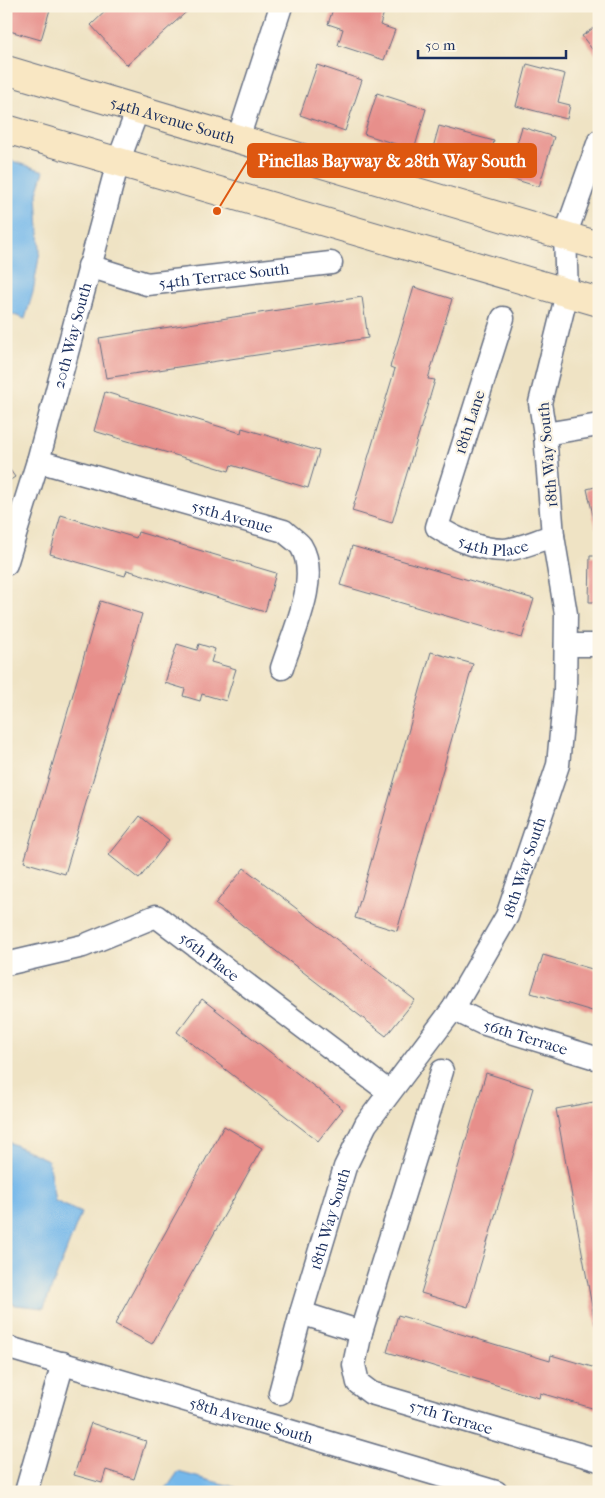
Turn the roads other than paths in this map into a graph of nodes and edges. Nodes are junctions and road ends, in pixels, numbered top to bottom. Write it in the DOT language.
graph roads {
  1 [pos="281,6"];
  2 [pos="6,70"];
  3 [pos="138,109"];
  4 [pos="6,129"];
  5 [pos="238,139"];
  6 [pos="599,141"];
  7 [pos="118,162"];
  8 [pos="565,236"];
  9 [pos="599,246"];
  10 [pos="331,264"];
  11 [pos="89,266"];
  12 [pos="567,293"];
  13 [pos="599,302"];
  14 [pos="503,318"];
  15 [pos="599,425"];
  16 [pos="545,434"];
  17 [pos="38,461"];
  18 [pos="437,526"];
  19 [pos="553,536"];
  20 [pos="6,564"];
  21 [pos="599,645"];
  22 [pos="566,646"];
  23 [pos="282,668"];
  24 [pos="6,964"];
  25 [pos="453,1009"];
  26 [pos="599,1059"];
  27 [pos="442,1071"];
  28 [pos="389,1092"];
  29 [pos="301,1313"];
  30 [pos="361,1332"];
  31 [pos="6,1347"];
  32 [pos="63,1363"];
  33 [pos="280,1393"];
  34 [pos="599,1460"];
  35 [pos="26,1492"];
  36 [pos="496,1492"];
  1 -- 5 [label="street"];
  2 -- 3 [label="main road, 54th Avenue South"];
  3 -- 5 [label="main road, 54th Avenue South"];
  3 -- 7 [label="street, 20th Way South"];
  4 -- 7 [label="main road"];
  5 -- 8 [label="main road, 54th Avenue South"];
  6 -- 8 [label="street"];
  7 -- 11 [label="street, 20th Way South"];
  7 -- 12 [label="main road"];
  8 -- 9 [label="main road, 54th Avenue South"];
  8 -- 12 [label="street, 18th Way South"];
  10 -- 11 [label="street, 54th Terrace South"];
  11 -- 17 [label="street, 20th Way South"];
  12 -- 13 [label="main road"];
  12 -- 16 [label="street, 18th Way South"];
  14 -- 18 [label="street, 18th Lane"];
  15 -- 16 [label="street"];
  16 -- 19 [label="street, 18th Way South"];
  17 -- 20 [label="street, 20th Way South"];
  17 -- 23 [label="street, 55th Avenue"];
  18 -- 19 [label="street, 54th Place"];
  19 -- 22 [label="street, 18th Way South"];
  21 -- 22 [label="street"];
  22 -- 25 [label="street, 18th Way South"];
  24 -- 28 [label="street, 56th Place"];
  25 -- 26 [label="street, 56th Terrace"];
  25 -- 28 [label="street, 18th Way South"];
  27 -- 30 [label="street, 57th Terrace"];
  28 -- 29 [label="street, 18th Way South"];
  29 -- 30 [label="street"];
  29 -- 33 [label="street, 18th Way South"];
  30 -- 34 [label="street, 57th Terrace"];
  31 -- 32 [label="street, 58th Avenue South"];
  32 -- 35 [label="street"];
  32 -- 36 [label="street, 58th Avenue South"];
}
